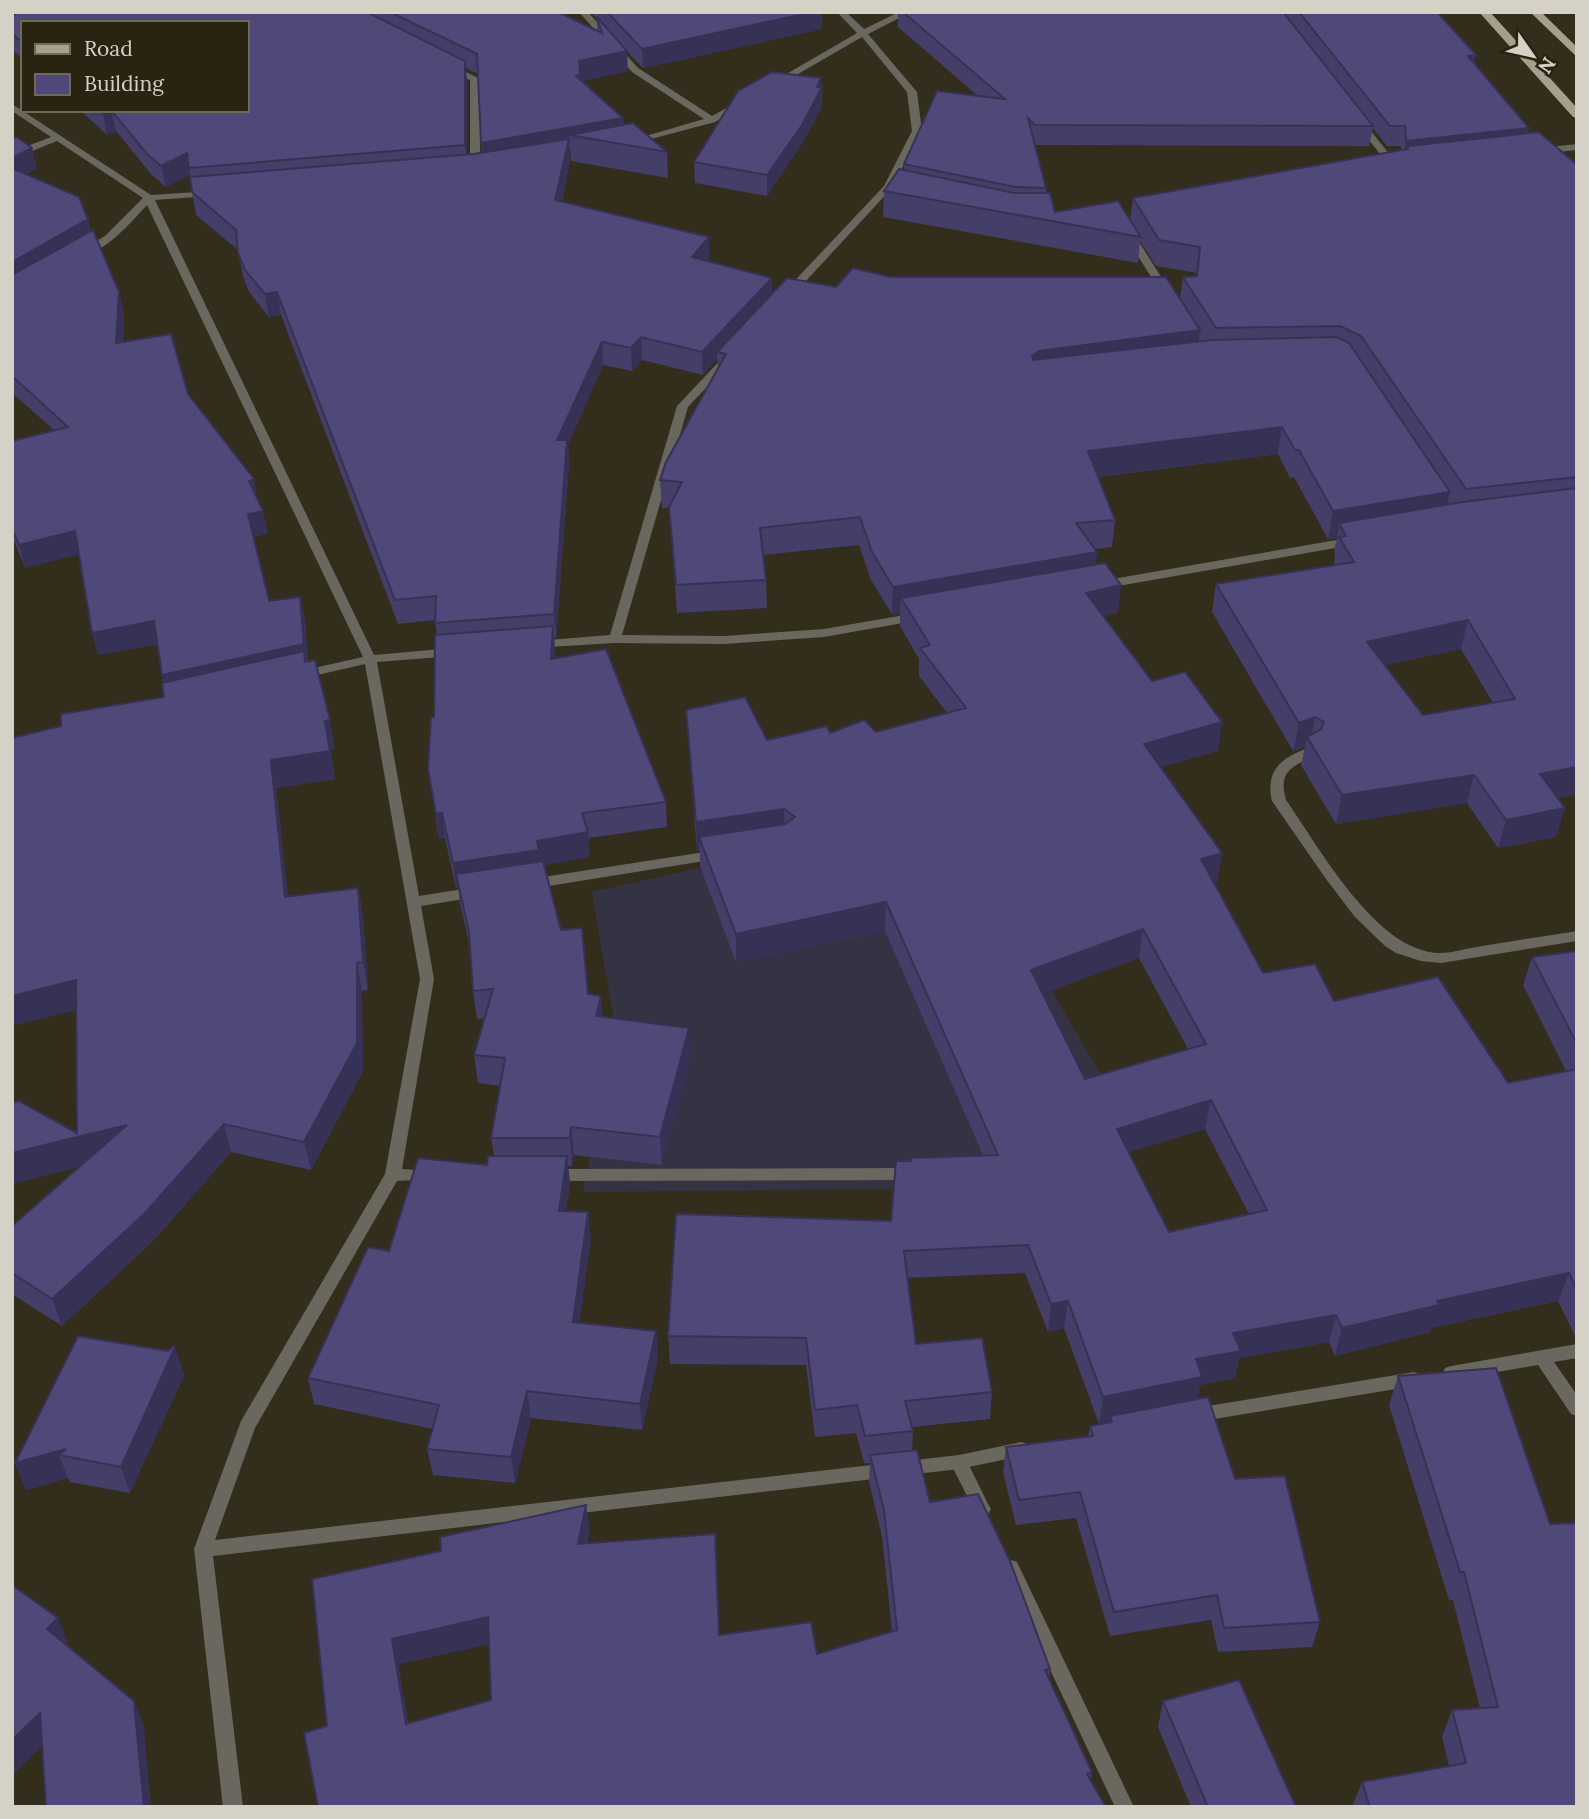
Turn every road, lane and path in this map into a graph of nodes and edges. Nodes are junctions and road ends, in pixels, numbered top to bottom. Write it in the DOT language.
graph roads {
  1 [pos="583,12"];
  2 [pos="841,12"];
  3 [pos="907,12"];
  4 [pos="1484,12"];
  5 [pos="1535,12"];
  6 [pos="863,33"];
  7 [pos="1577,54"];
  8 [pos="439,61"];
  9 [pos="770,86"];
  10 [pos="747,100"];
  11 [pos="12,107"];
  12 [pos="1354,116"];
  13 [pos="1577,116"];
  14 [pos="712,120"];
  15 [pos="57,138"];
  16 [pos="625,145"];
  17 [pos="1577,147"];
  18 [pos="1525,153"];
  19 [pos="12,156"];
  20 [pos="1408,166"];
  21 [pos="1395,167"];
  22 [pos="488,169"];
  23 [pos="1382,169"];
  24 [pos="475,171"];
  25 [pos="461,172"];
  26 [pos="888,187"];
  27 [pos="901,189"];
  28 [pos="217,192"];
  29 [pos="149,198"];
  30 [pos="1121,221"];
  31 [pos="73,259"];
  32 [pos="1172,303"];
  33 [pos="776,306"];
  34 [pos="739,346"];
  35 [pos="1373,537"];
  36 [pos="1086,588"];
  37 [pos="925,616"];
  38 [pos="615,639"];
  39 [pos="520,647"];
  40 [pos="466,651"];
  41 [pos="370,659"];
  42 [pos="291,677"];
  43 [pos="1309,752"];
  44 [pos="730,853"];
  45 [pos="413,901"];
  46 [pos="1577,936"];
  47 [pos="931,1173"];
  48 [pos="393,1175"];
  49 [pos="448,1175"];
  50 [pos="531,1175"];
  51 [pos="1577,1352"];
  52 [pos="1543,1359"];
  53 [pos="1577,1409"];
  54 [pos="1174,1419"];
  55 [pos="1040,1446"];
  56 [pos="959,1462"];
  57 [pos="993,1531"];
  58 [pos="203,1549"];
  59 [pos="1004,1554"];
  60 [pos="233,1807"];
  61 [pos="1125,1807"];
  1 -- 14 [label="street"];
  2 -- 6 [label="street"];
  3 -- 6 [label="street"];
  4 -- 13 [label="main road"];
  5 -- 7 [label="main road"];
  6 -- 9 [label="street"];
  6 -- 26 [label="street"];
  8 -- 24 [label="street"];
  10 -- 14 [label="street"];
  11 -- 15 [label="street"];
  12 -- 21 [label="street"];
  14 -- 16 [label="street"];
  15 -- 19 [label="street"];
  15 -- 29 [label="street"];
  17 -- 18 [label="street"];
  20 -- 21 [label="street"];
  21 -- 23 [label="street"];
  22 -- 24 [label="street"];
  24 -- 25 [label="street"];
  26 -- 27 [label="street"];
  26 -- 33 [label="street"];
  28 -- 29 [label="street"];
  29 -- 31 [label="street"];
  29 -- 41 [label="street"];
  30 -- 32 [label="street"];
  34 -- 38 [label="street"];
  35 -- 36 [label="street"];
  37 -- 38 [label="street"];
  38 -- 39 [label="street"];
  40 -- 41 [label="street"];
  41 -- 42 [label="street"];
  41 -- 45 [label="street"];
  43 -- 46 [label="street"];
  44 -- 45 [label="street"];
  45 -- 48 [label="street"];
  47 -- 50 [label="street"];
  48 -- 49 [label="street"];
  48 -- 58 [label="street"];
  51 -- 52 [label="street"];
  52 -- 53 [label="street"];
  52 -- 54 [label="street"];
  55 -- 56 [label="street"];
  56 -- 57 [label="street"];
  56 -- 58 [label="street"];
  58 -- 60 [label="street"];
  59 -- 61 [label="street"];
}
